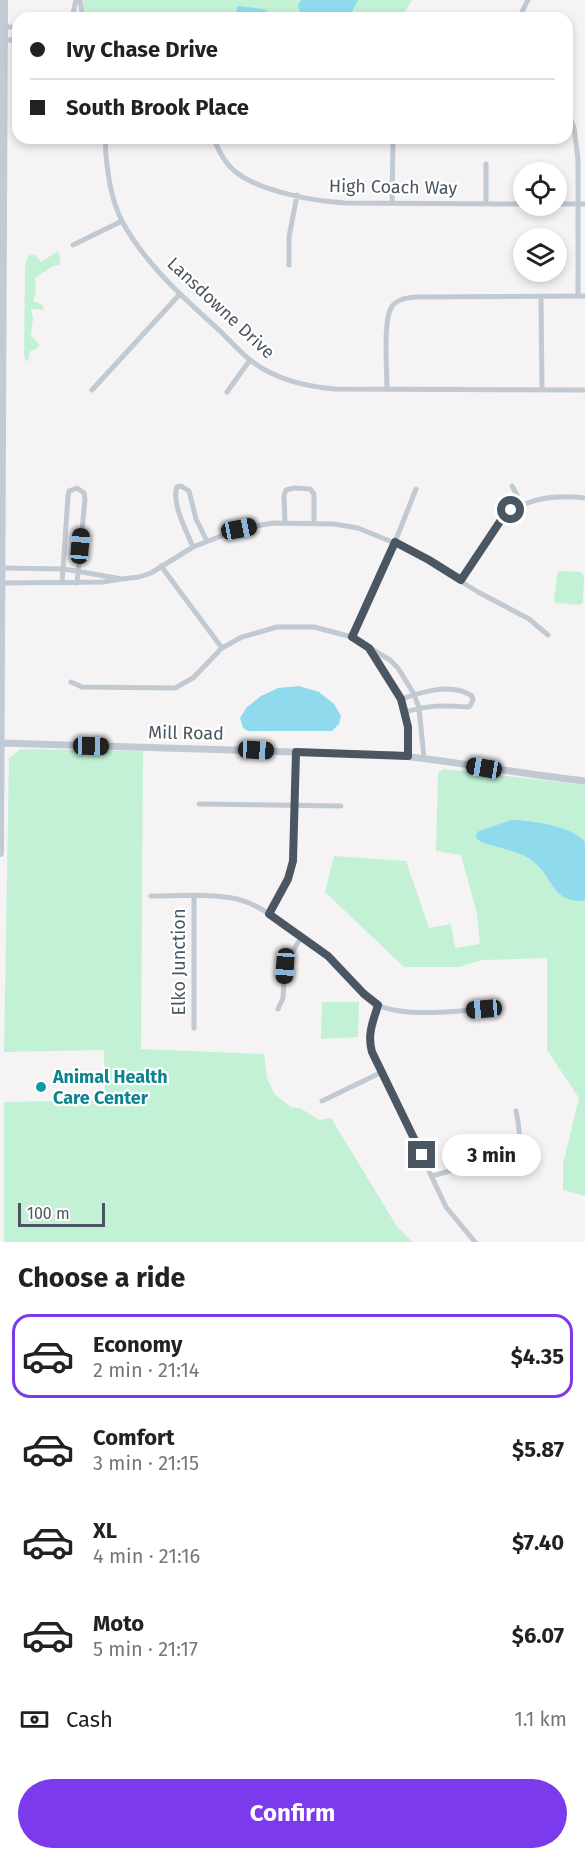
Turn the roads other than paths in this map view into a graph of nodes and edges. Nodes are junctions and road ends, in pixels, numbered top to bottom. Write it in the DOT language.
graph roads {
  1 [pos="3,0"];
  2 [pos="2,27"];
  3 [pos="2,40"];
  4 [pos="573,129"];
  5 [pos="105,144"];
  6 [pos="216,144"];
  7 [pos="393,144"];
  8 [pos="486,164"];
  9 [pos="297,195"];
  10 [pos="392,203"];
  11 [pos="486,204"];
  12 [pos="513,204"];
  13 [pos="567,204"];
  14 [pos="578,204"];
  15 [pos="585,204"];
  16 [pos="122,221"];
  17 [pos="73,245"];
  18 [pos="289,265"];
  19 [pos="180,294"];
  20 [pos="578,296"];
  21 [pos="585,296"];
  22 [pos="541,297"];
  23 [pos="250,360"];
  24 [pos="387,389"];
  25 [pos="92,390"];
  26 [pos="542,390"];
  27 [pos="585,390"];
  28 [pos="227,392"];
  29 [pos="512,486"];
  30 [pos="416,489"];
  31 [pos="585,498"];
  32 [pos="522,504"];
  33 [pos="285,523"];
  34 [pos="314,523"];
  35 [pos="207,541"];
  36 [pos="395,542"];
  37 [pos="193,547"];
  38 [pos="161,566"];
  39 [pos="2,568"];
  40 [pos="64,568"];
  41 [pos="78,570"];
  42 [pos="122,579"];
  43 [pos="461,580"];
  44 [pos="2,583"];
  45 [pos="62,583"];
  46 [pos="77,583"];
  47 [pos="548,635"];
  48 [pos="352,637"];
  49 [pos="222,648"];
  50 [pos="369,648"];
  51 [pos="71,682"];
  52 [pos="414,694"];
  53 [pos="401,699"];
  54 [pos="419,708"];
  55 [pos="405,712"];
  56 [pos="0,743"];
  57 [pos="296,752"];
  58 [pos="408,756"];
  59 [pos="424,758"];
  60 [pos="585,781"];
  61 [pos="199,804"];
  62 [pos="295,806"];
  63 [pos="341,806"];
  64 [pos="0,847"];
  65 [pos="0,853"];
  66 [pos="151,896"];
  67 [pos="194,897"];
  68 [pos="269,914"];
  69 [pos="301,937"];
  70 [pos="378,1005"];
  71 [pos="501,1007"];
  72 [pos="278,1009"];
  73 [pos="194,1028"];
  74 [pos="382,1072"];
  75 [pos="322,1101"];
  76 [pos="516,1111"];
  77 [pos="432,1176"];
  78 [pos="475,1242"];
  1 -- 2 [label="main road"];
  2 -- 3 [label="main road"];
  3 -- 39 [label="main road"];
  4 -- 14 [label="street"];
  5 -- 16 [label="street, Lansdowne Drive"];
  6 -- 9 [label="street, High Coach Way"];
  7 -- 10 [label="street"];
  8 -- 11 [label="street"];
  9 -- 10 [label="street, High Coach Way"];
  9 -- 18 [label="street"];
  10 -- 11 [label="street, High Coach Way"];
  11 -- 12 [label="street, High Coach Way"];
  13 -- 14 [label="street"];
  14 -- 15 [label="street"];
  14 -- 20 [label="street"];
  16 -- 17 [label="street"];
  16 -- 19 [label="street, Lansdowne Drive"];
  19 -- 23 [label="street, Lansdowne Drive"];
  19 -- 25 [label="street"];
  20 -- 21 [label="street"];
  20 -- 22 [label="street"];
  22 -- 24 [label="street"];
  22 -- 26 [label="street"];
  23 -- 24 [label="street, Lansdowne Drive"];
  23 -- 28 [label="street"];
  24 -- 26 [label="street, Lansdowne Drive"];
  26 -- 27 [label="street, Lansdowne Drive"];
  29 -- 32 [label="street"];
  30 -- 36 [label="street"];
  31 -- 32 [label="street"];
  32 -- 43 [label="street"];
  33 -- 34 [label="street"];
  33 -- 34 [label="street"];
  33 -- 35 [label="street"];
  34 -- 36 [label="street"];
  35 -- 37 [label="street"];
  35 -- 37 [label="street"];
  36 -- 43 [label="street"];
  36 -- 48 [label="street"];
  37 -- 38 [label="street"];
  38 -- 42 [label="street"];
  38 -- 49 [label="street"];
  39 -- 40 [label="street"];
  39 -- 44 [label="main road"];
  40 -- 41 [label="street"];
  40 -- 41 [label="street"];
  40 -- 45 [label="street"];
  41 -- 42 [label="street"];
  41 -- 46 [label="street"];
  42 -- 46 [label="street"];
  43 -- 47 [label="street"];
  44 -- 45 [label="street"];
  44 -- 56 [label="main road"];
  45 -- 46 [label="street"];
  48 -- 49 [label="street"];
  48 -- 50 [label="street"];
  49 -- 51 [label="street"];
  50 -- 52 [label="street"];
  50 -- 53 [label="street"];
  52 -- 53 [label="street"];
  52 -- 54 [label="street"];
  52 -- 54 [label="street"];
  53 -- 55 [label="street"];
  54 -- 55 [label="street"];
  54 -- 59 [label="street"];
  55 -- 58 [label="street"];
  56 -- 57 [label="street, Mill Road"];
  56 -- 64 [label="main road"];
  57 -- 58 [label="street, Mill Road"];
  57 -- 62 [label="street"];
  58 -- 59 [label="street, Mill Road"];
  59 -- 60 [label="street, Mill Road"];
  61 -- 62 [label="street"];
  62 -- 63 [label="street"];
  62 -- 68 [label="street"];
  64 -- 65 [label="main road"];
  66 -- 67 [label="street"];
  67 -- 68 [label="street"];
  67 -- 73 [label="street, Elko Junction"];
  68 -- 69 [label="street"];
  69 -- 70 [label="street"];
  69 -- 72 [label="street"];
  70 -- 71 [label="street"];
  70 -- 74 [label="street"];
  74 -- 75 [label="street"];
  74 -- 77 [label="street"];
  76 -- 77 [label="street"];
  77 -- 78 [label="street"];
}
